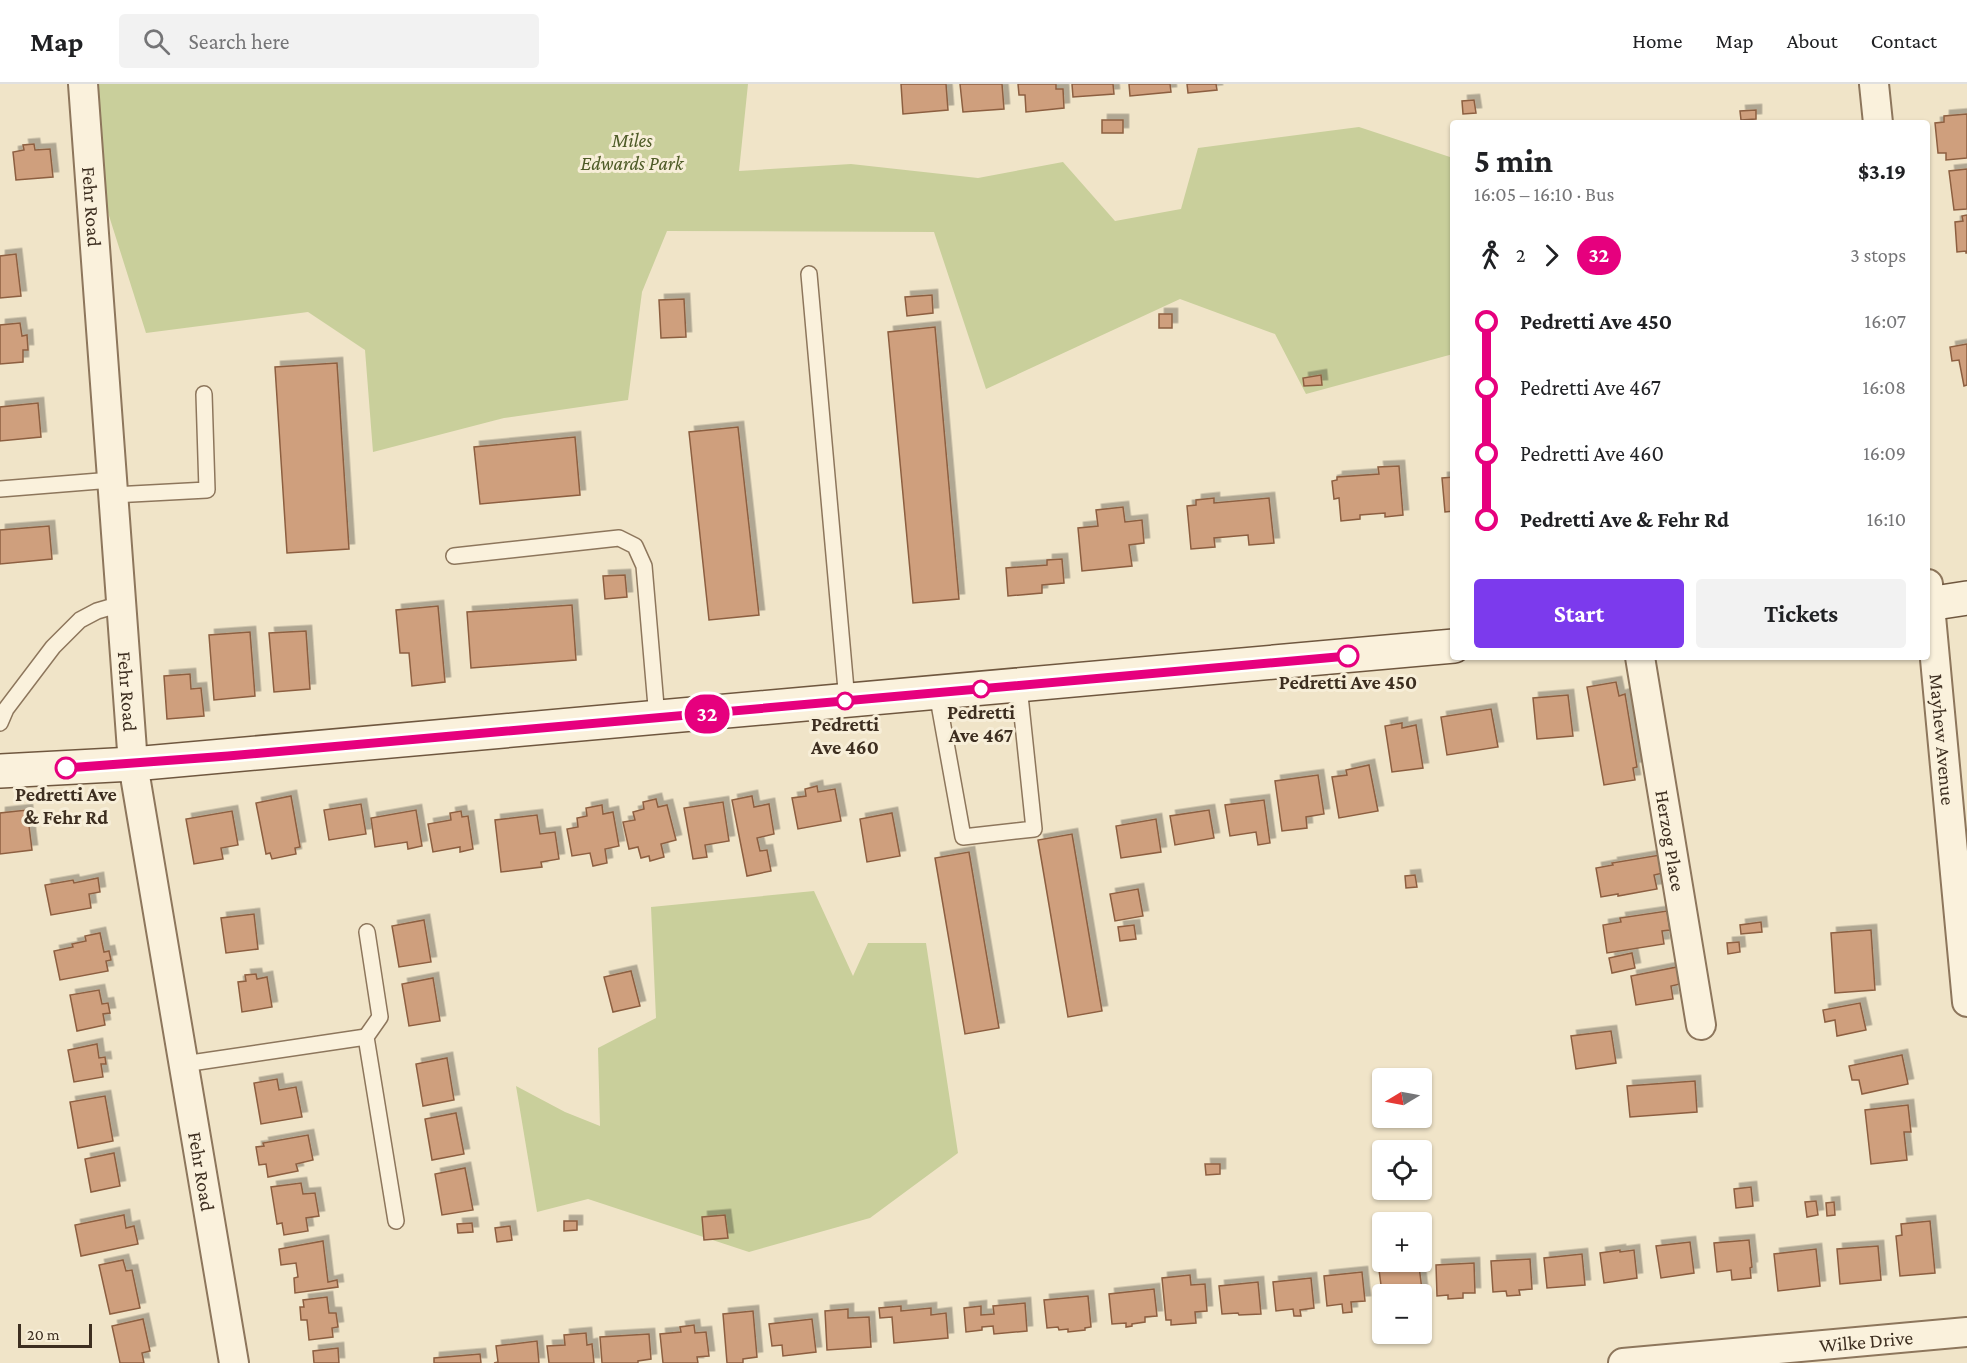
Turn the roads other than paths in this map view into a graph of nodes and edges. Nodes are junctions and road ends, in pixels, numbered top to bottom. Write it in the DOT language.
graph roads {
  1 [pos="83,84"];
  2 [pos="1874,84"];
  3 [pos="1878,120"];
  4 [pos="809,274"];
  5 [pos="204,394"];
  6 [pos="113,488"];
  7 [pos="0,489"];
  8 [pos="454,556"];
  9 [pos="1930,597"];
  10 [pos="1967,598"];
  11 [pos="121,604"];
  12 [pos="1930,618"];
  13 [pos="1450,646"];
  14 [pos="1640,660"];
  15 [pos="1019,686"];
  16 [pos="936,693"];
  17 [pos="847,701"];
  18 [pos="657,718"];
  19 [pos="0,723"];
  20 [pos="133,764"];
  21 [pos="0,771"];
  22 [pos="367,932"];
  23 [pos="1967,1002"];
  24 [pos="1701,1025"];
  25 [pos="366,1037"];
  26 [pos="184,1064"];
  27 [pos="396,1221"];
  28 [pos="1967,1332"];
  29 [pos="234,1363"];
  30 [pos="1623,1363"];
  1 -- 6 [label="street, Fehr Road"];
  2 -- 3 [label="street"];
  4 -- 17 [label="lane"];
  5 -- 6 [label="lane"];
  6 -- 7 [label="lane"];
  6 -- 11 [label="street, Fehr Road"];
  8 -- 18 [label="lane"];
  9 -- 10 [label="street"];
  11 -- 19 [label="lane"];
  11 -- 20 [label="street, Fehr Road"];
  12 -- 23 [label="street, Mayhew Avenue"];
  13 -- 15 [label="street"];
  14 -- 24 [label="street, Herzog Place"];
  15 -- 16 [label="street"];
  15 -- 16 [label="lane"];
  16 -- 17 [label="street"];
  17 -- 18 [label="street"];
  18 -- 20 [label="street"];
  20 -- 21 [label="street"];
  20 -- 26 [label="street, Fehr Road"];
  22 -- 25 [label="lane"];
  25 -- 26 [label="lane"];
  25 -- 27 [label="lane"];
  26 -- 29 [label="street, Fehr Road"];
  28 -- 30 [label="street, Wilke Drive"];
}
